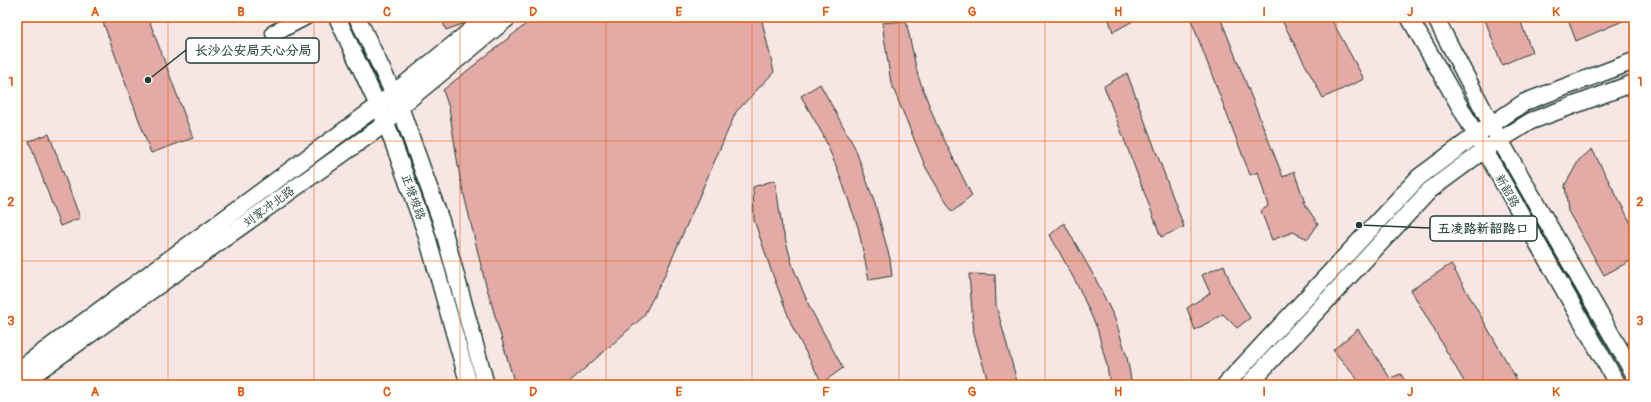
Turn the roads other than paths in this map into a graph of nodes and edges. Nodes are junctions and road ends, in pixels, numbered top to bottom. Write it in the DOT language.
graph roads {
  1 [pos="305,17"];
  2 [pos="337,17"];
  3 [pos="357,17"];
  4 [pos="487,17"];
  5 [pos="509,17"];
  6 [pos="1409,17"];
  7 [pos="1435,17"];
  8 [pos="274,33"];
  9 [pos="1634,61"];
  10 [pos="1634,84"];
  11 [pos="394,92"];
  12 [pos="379,105"];
  13 [pos="400,107"];
  14 [pos="386,123"];
  15 [pos="1492,124"];
  16 [pos="1476,135"];
  17 [pos="1500,139"];
  18 [pos="1484,150"];
  19 [pos="1634,374"];
  20 [pos="20,381"];
  21 [pos="469,385"];
  22 [pos="486,385"];
  23 [pos="1225,385"];
  24 [pos="1248,385"];
  25 [pos="1618,385"];
  1 -- 8 [label="main road"];
  2 -- 12 [label="main road, 正塘坡路"];
  3 -- 11 [label="main road, 正塘坡路"];
  4 -- 11 [label="main road, 刘家冲北路"];
  5 -- 13 [label="main road, 刘家冲北路"];
  6 -- 16 [label="main road, 新韶路"];
  7 -- 15 [label="main road, 新韶路"];
  9 -- 15 [label="main road"];
  10 -- 17 [label="main road"];
  11 -- 12 [label="main road, 刘家冲北路"];
  11 -- 13 [label="main road, 正塘坡路"];
  12 -- 14 [label="main road, 正塘坡路"];
  12 -- 20 [label="main road, 刘家冲北路"];
  13 -- 14 [label="main road, 刘家冲北路"];
  13 -- 22 [label="main road, 正塘坡路"];
  14 -- 20 [label="main road, 刘家冲北路"];
  14 -- 21 [label="main road, 正塘坡路"];
  15 -- 16 [label="main road"];
  15 -- 17 [label="main road, 新韶路"];
  16 -- 18 [label="main road, 新韶路"];
  16 -- 23 [label="main road"];
  17 -- 18 [label="main road"];
  17 -- 19 [label="main road, 新韶路"];
  18 -- 24 [label="main road"];
  18 -- 25 [label="main road, 新韶路"];
}
